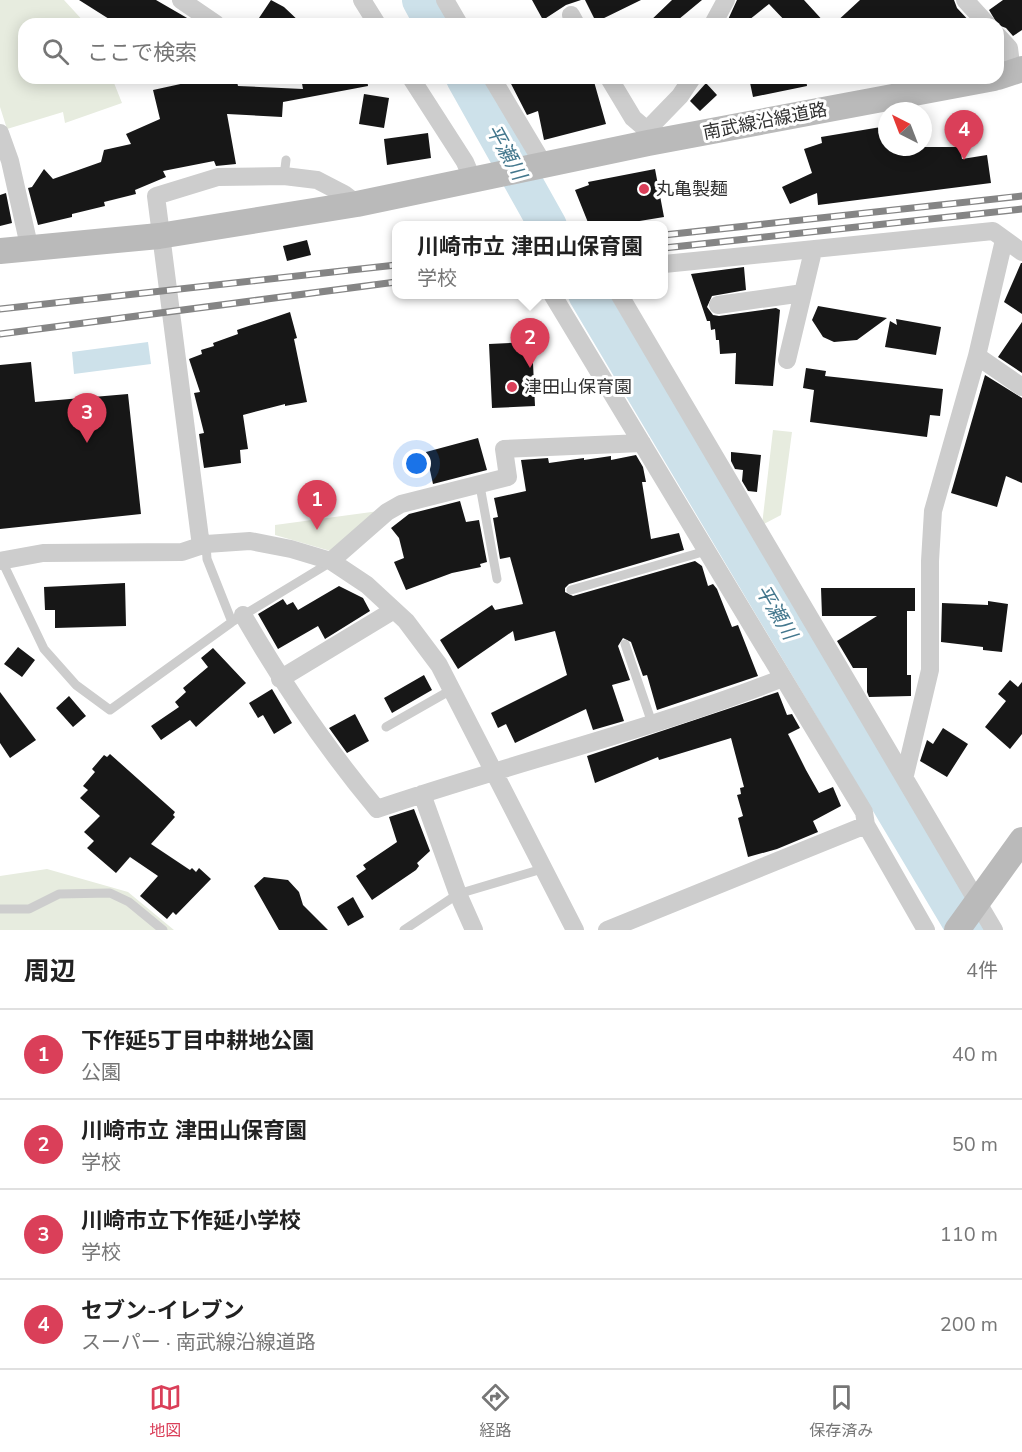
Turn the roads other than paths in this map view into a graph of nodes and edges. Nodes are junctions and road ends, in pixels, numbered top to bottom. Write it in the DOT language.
graph roads {
  1 [pos="181,0"];
  2 [pos="362,0"];
  3 [pos="445,0"];
  4 [pos="726,0"];
  5 [pos="965,0"];
  6 [pos="207,18"];
  7 [pos="373,18"];
  8 [pos="456,18"];
  9 [pos="716,18"];
  10 [pos="982,18"];
  11 [pos="1004,43"];
  12 [pos="1006,74"];
  13 [pos="415,84"];
  14 [pos="495,84"];
  15 [pos="613,84"];
  16 [pos="688,84"];
  17 [pos="948,84"];
  18 [pos="0,133"];
  19 [pos="647,136"];
  20 [pos="540,165"];
  21 [pos="478,180"];
  22 [pos="357,204"];
  23 [pos="159,237"];
  24 [pos="1004,240"];
  25 [pos="30,250"];
  26 [pos="0,251"];
  27 [pos="813,251"];
  28 [pos="1022,252"];
  29 [pos="668,264"];
  30 [pos="803,292"];
  31 [pos="555,299"];
  32 [pos="622,299"];
  33 [pos="718,305"];
  34 [pos="977,356"];
  35 [pos="787,360"];
  36 [pos="1022,387"];
  37 [pos="642,443"];
  38 [pos="480,486"];
  39 [pos="203,545"];
  40 [pos="706,550"];
  41 [pos="1,561"];
  42 [pos="331,561"];
  43 [pos="497,579"];
  44 [pos="572,590"];
  45 [pos="394,610"];
  46 [pos="238,618"];
  47 [pos="625,644"];
  48 [pos="783,678"];
  49 [pos="280,679"];
  50 [pos="451,690"];
  51 [pos="652,723"];
  52 [pos="387,727"];
  53 [pos="494,771"];
  54 [pos="904,775"];
  55 [pos="422,794"];
  56 [pos="866,825"];
  57 [pos="1022,840"];
  58 [pos="542,869"];
  59 [pos="458,894"];
  60 [pos="978,902"];
  61 [pos="0,909"];
  62 [pos="163,930"];
  63 [pos="404,930"];
  64 [pos="474,930"];
  65 [pos="575,930"];
  66 [pos="607,930"];
  67 [pos="926,930"];
  68 [pos="957,930"];
  69 [pos="994,930"];
  1 -- 6 [label="street"];
  2 -- 7 [label="street"];
  3 -- 8 [label="street"];
  4 -- 9 [label="street"];
  5 -- 10 [label="street"];
  11 -- 12 [label="street"];
  13 -- 21 [label="street"];
  14 -- 20 [label="street"];
  15 -- 19 [label="street"];
  16 -- 19 [label="street"];
  17 -- 19 [label="street, 南武線沿線道路"];
  18 -- 25 [label="street"];
  19 -- 20 [label="street, 南武線沿線道路"];
  20 -- 21 [label="street, 南武線沿線道路"];
  21 -- 22 [label="street, 南武線沿線道路"];
  22 -- 23 [label="street, 南武線沿線道路"];
  22 -- 23 [label="street"];
  23 -- 25 [label="street, 南武線沿線道路"];
  23 -- 39 [label="street"];
  24 -- 27 [label="street"];
  24 -- 28 [label="street"];
  24 -- 34 [label="street"];
  25 -- 26 [label="street, 南武線沿線道路"];
  27 -- 29 [label="street"];
  27 -- 30 [label="street"];
  30 -- 33 [label="street"];
  30 -- 35 [label="street"];
  31 -- 37 [label="street"];
  32 -- 54 [label="street"];
  34 -- 36 [label="street"];
  34 -- 54 [label="street"];
  37 -- 38 [label="street"];
  37 -- 40 [label="street"];
  38 -- 42 [label="street"];
  38 -- 43 [label="lane"];
  39 -- 41 [label="street"];
  39 -- 42 [label="street"];
  39 -- 46 [label="lane"];
  40 -- 44 [label="lane"];
  40 -- 48 [label="street"];
  41 -- 46 [label="lane"];
  42 -- 45 [label="street"];
  42 -- 46 [label="lane"];
  45 -- 49 [label="street"];
  45 -- 50 [label="street"];
  46 -- 49 [label="street"];
  47 -- 51 [label="lane"];
  48 -- 51 [label="street"];
  48 -- 56 [label="street"];
  49 -- 55 [label="street"];
  50 -- 52 [label="lane"];
  50 -- 53 [label="street"];
  51 -- 53 [label="street"];
  53 -- 55 [label="street"];
  53 -- 58 [label="street"];
  54 -- 60 [label="street"];
  55 -- 59 [label="street"];
  56 -- 66 [label="street"];
  56 -- 67 [label="street"];
  57 -- 60 [label="street"];
  58 -- 59 [label="lane"];
  58 -- 65 [label="street"];
  59 -- 63 [label="lane"];
  59 -- 64 [label="street"];
  60 -- 68 [label="street"];
  60 -- 69 [label="street"];
  61 -- 62 [label="lane"];
}
